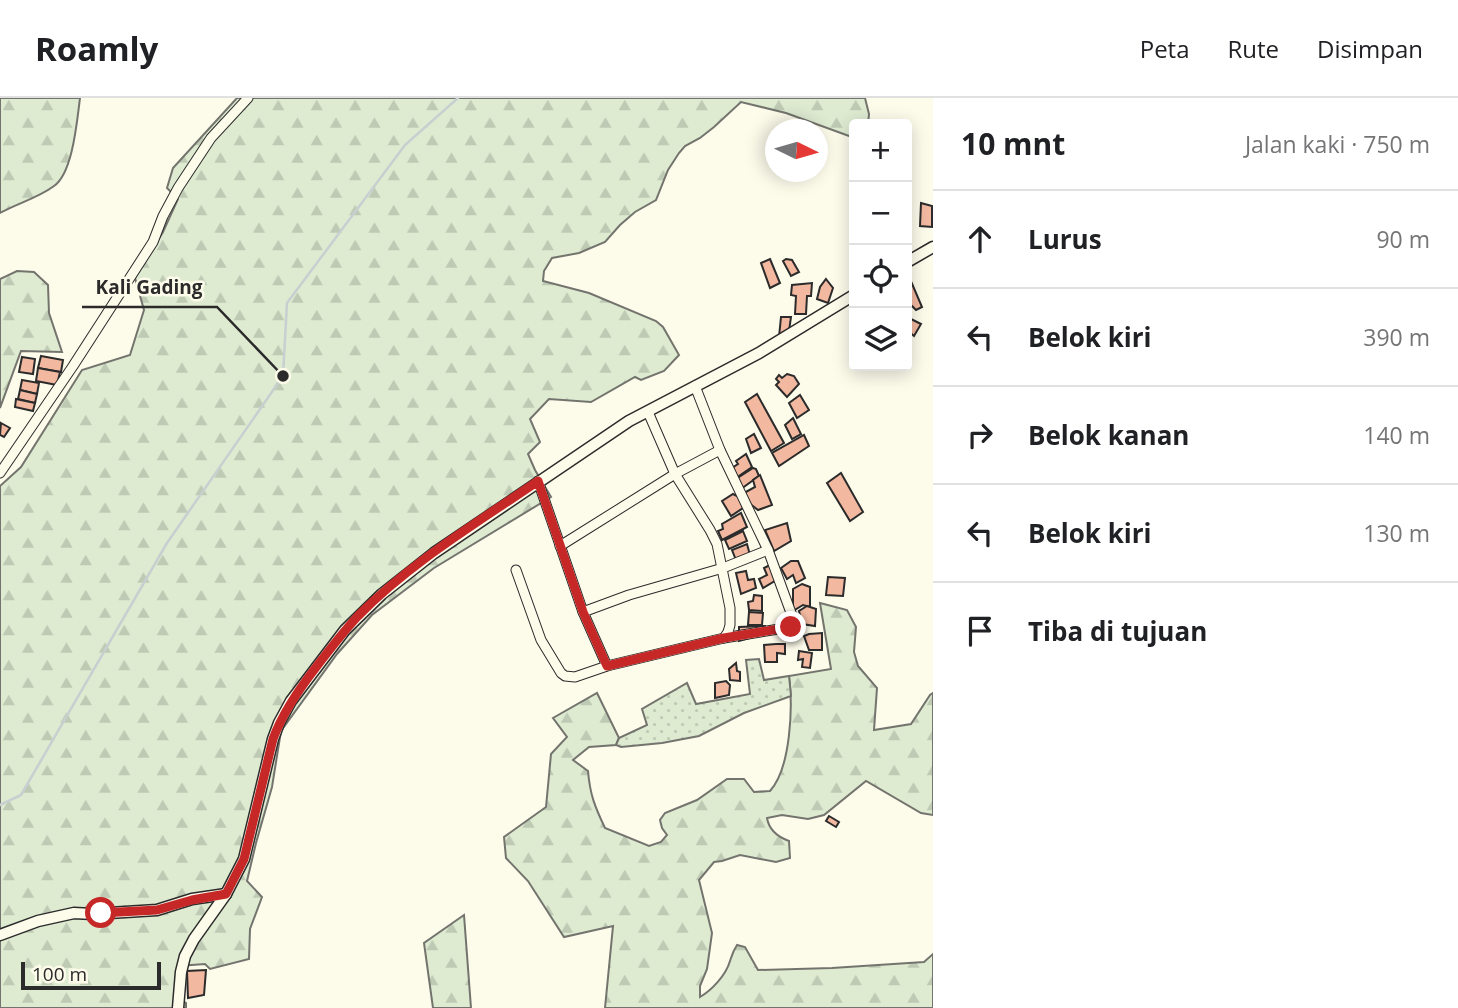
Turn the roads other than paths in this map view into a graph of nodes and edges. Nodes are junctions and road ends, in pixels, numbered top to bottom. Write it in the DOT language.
graph roads {
  1 [pos="248,98"];
  2 [pos="933,247"];
  3 [pos="912,259"];
  4 [pos="849,298"];
  5 [pos="695,386"];
  6 [pos="648,412"];
  7 [pos="720,450"];
  8 [pos="1,468"];
  9 [pos="676,474"];
  10 [pos="538,481"];
  11 [pos="560,546"];
  12 [pos="768,550"];
  13 [pos="723,568"];
  14 [pos="516,570"];
  15 [pos="583,612"];
  16 [pos="724,638"];
  17 [pos="607,666"];
  18 [pos="226,894"];
  19 [pos="0,935"];
  20 [pos="178,1008"];
  1 -- 8 [label="street"];
  2 -- 3 [label="street"];
  4 -- 5 [label="street"];
  5 -- 6 [label="street"];
  5 -- 7 [label="street"];
  6 -- 9 [label="street"];
  6 -- 10 [label="street"];
  7 -- 9 [label="street"];
  7 -- 12 [label="street"];
  9 -- 11 [label="street"];
  9 -- 13 [label="street"];
  10 -- 11 [label="street"];
  10 -- 18 [label="street"];
  11 -- 15 [label="street"];
  12 -- 13 [label="street"];
  12 -- 16 [label="street"];
  13 -- 15 [label="street"];
  13 -- 16 [label="street"];
  14 -- 17 [label="street"];
  15 -- 17 [label="street"];
  16 -- 17 [label="street"];
  18 -- 19 [label="street"];
  18 -- 20 [label="street"];
}
